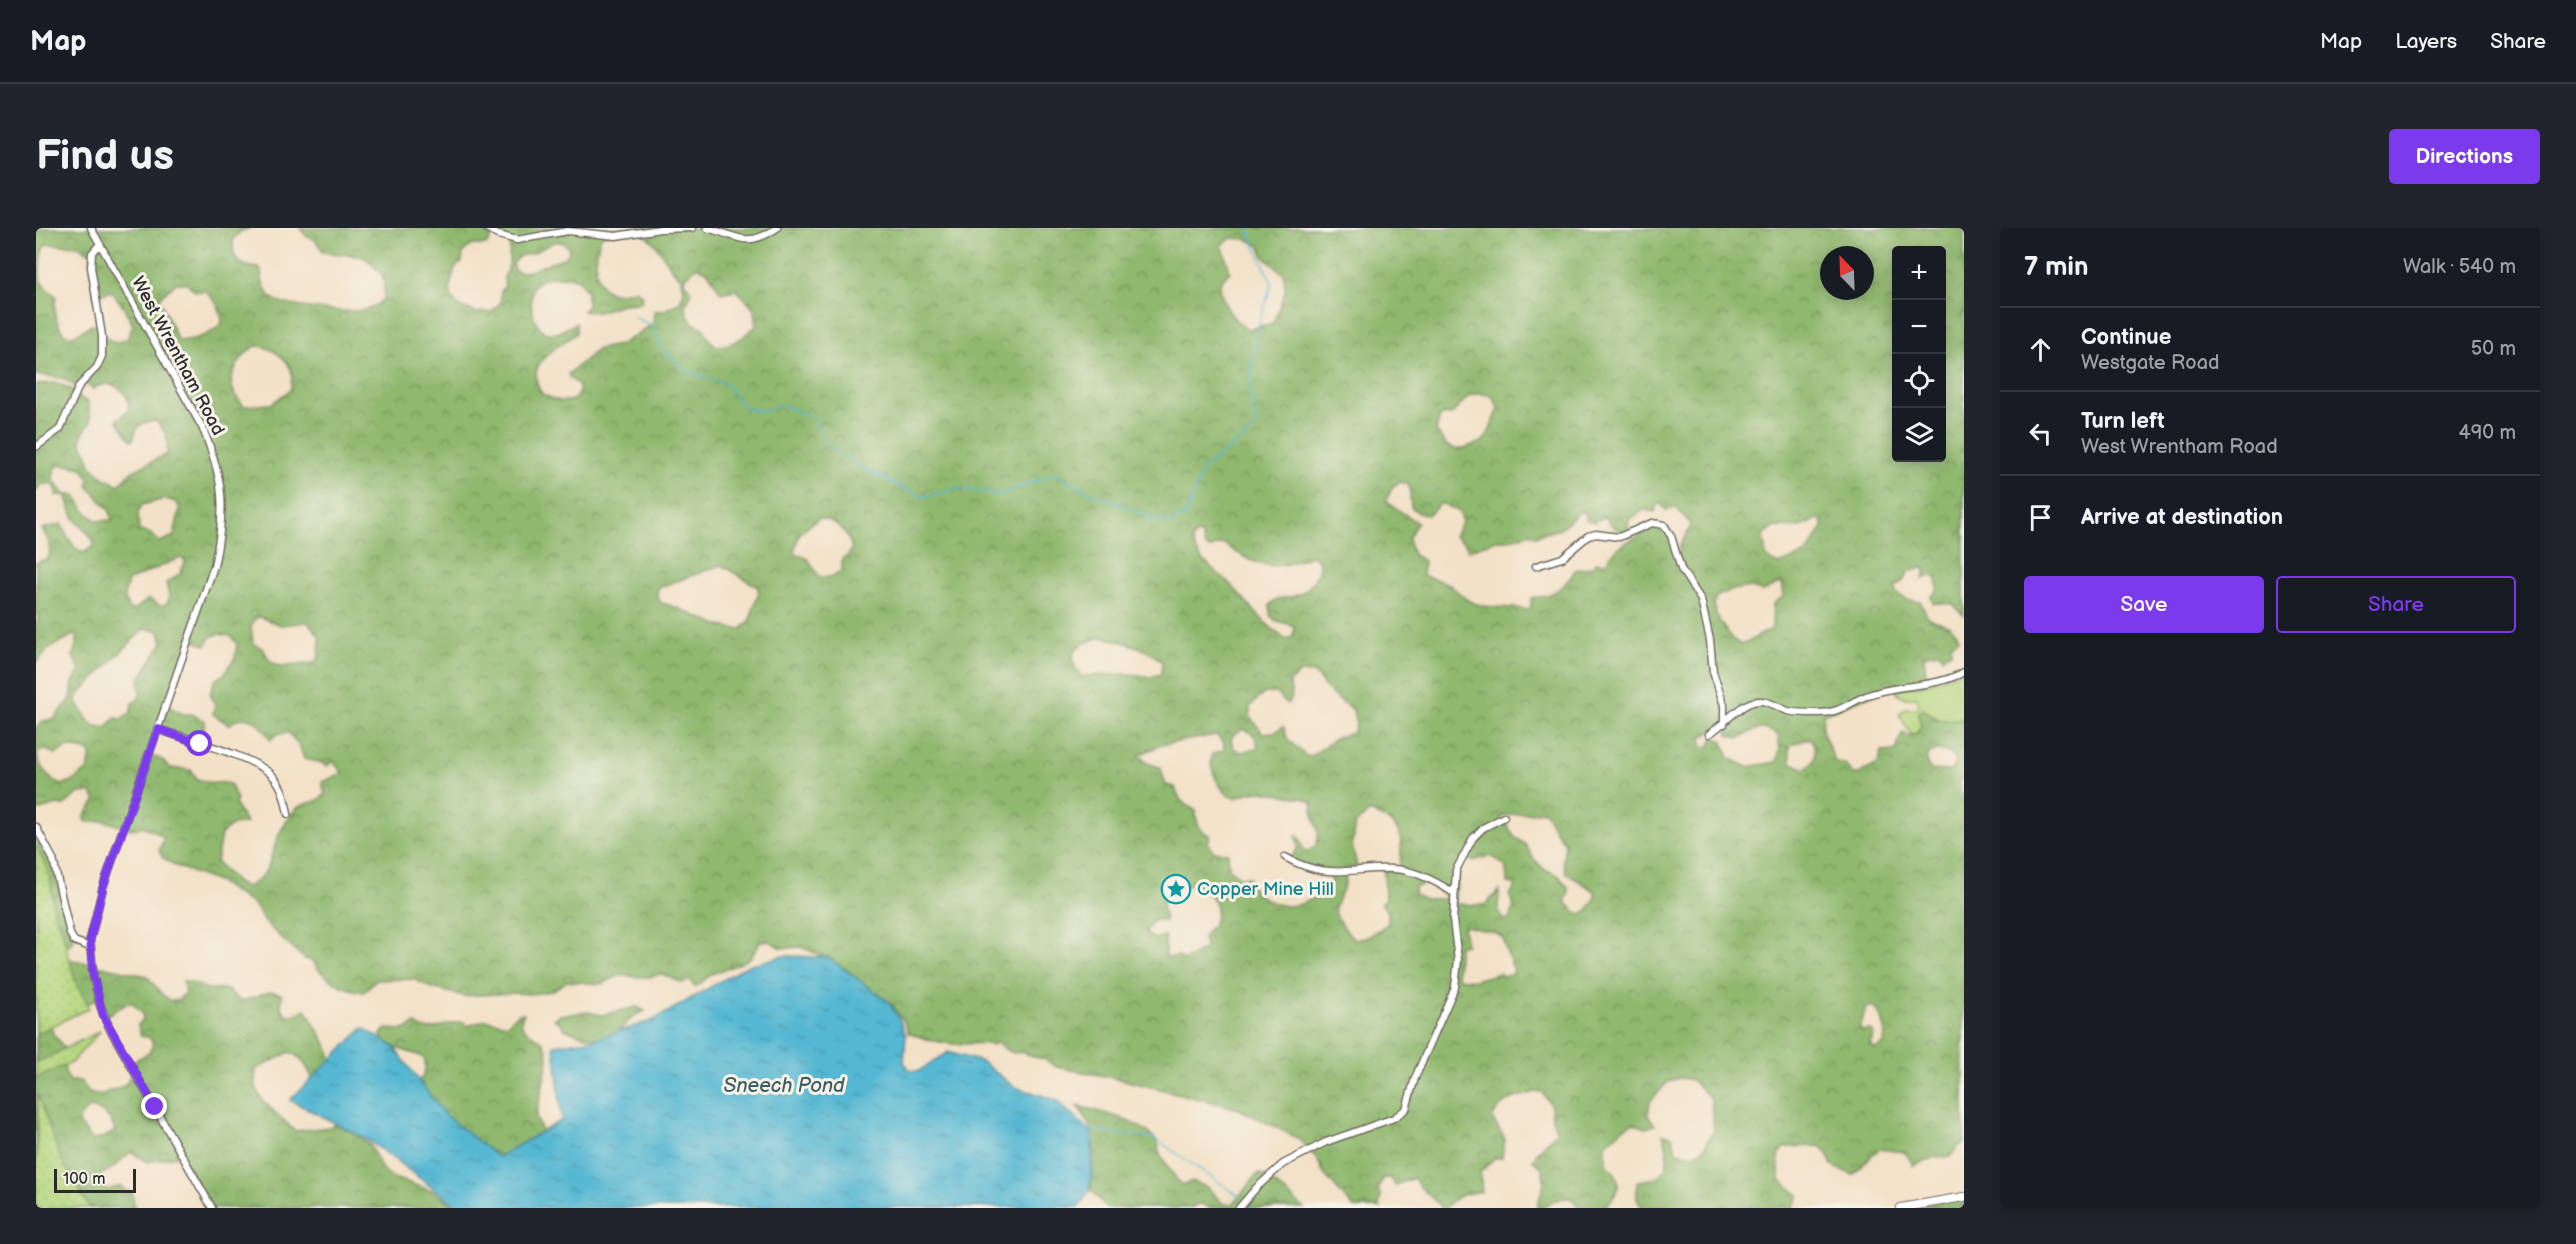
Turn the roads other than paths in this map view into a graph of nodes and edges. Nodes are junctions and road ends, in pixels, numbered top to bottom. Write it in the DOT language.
graph roads {
  1 [pos="91,228"];
  2 [pos="486,228"];
  3 [pos="693,228"];
  4 [pos="706,228"];
  5 [pos="777,228"];
  6 [pos="655,229"];
  7 [pos="100,244"];
  8 [pos="36,447"];
  9 [pos="1536,566"];
  10 [pos="1964,672"];
  11 [pos="1724,724"];
  12 [pos="158,729"];
  13 [pos="1709,734"];
  14 [pos="288,814"];
  15 [pos="1504,817"];
  16 [pos="36,827"];
  17 [pos="1285,857"];
  18 [pos="1454,893"];
  19 [pos="90,947"];
  20 [pos="1964,1197"];
  21 [pos="212,1208"];
  22 [pos="1239,1208"];
  23 [pos="1900,1208"];
  1 -- 7 [label="street, West Wrentham Road"];
  2 -- 6 [label="street"];
  3 -- 6 [label="street"];
  4 -- 5 [label="street"];
  7 -- 8 [label="street"];
  7 -- 12 [label="street, West Wrentham Road"];
  9 -- 11 [label="street"];
  10 -- 11 [label="street"];
  11 -- 13 [label="street"];
  12 -- 14 [label="street"];
  12 -- 19 [label="street, West Wrentham Road"];
  15 -- 18 [label="street"];
  16 -- 19 [label="street"];
  17 -- 18 [label="street"];
  18 -- 22 [label="street"];
  19 -- 21 [label="street, West Wrentham Road"];
  20 -- 23 [label="main road"];
}
